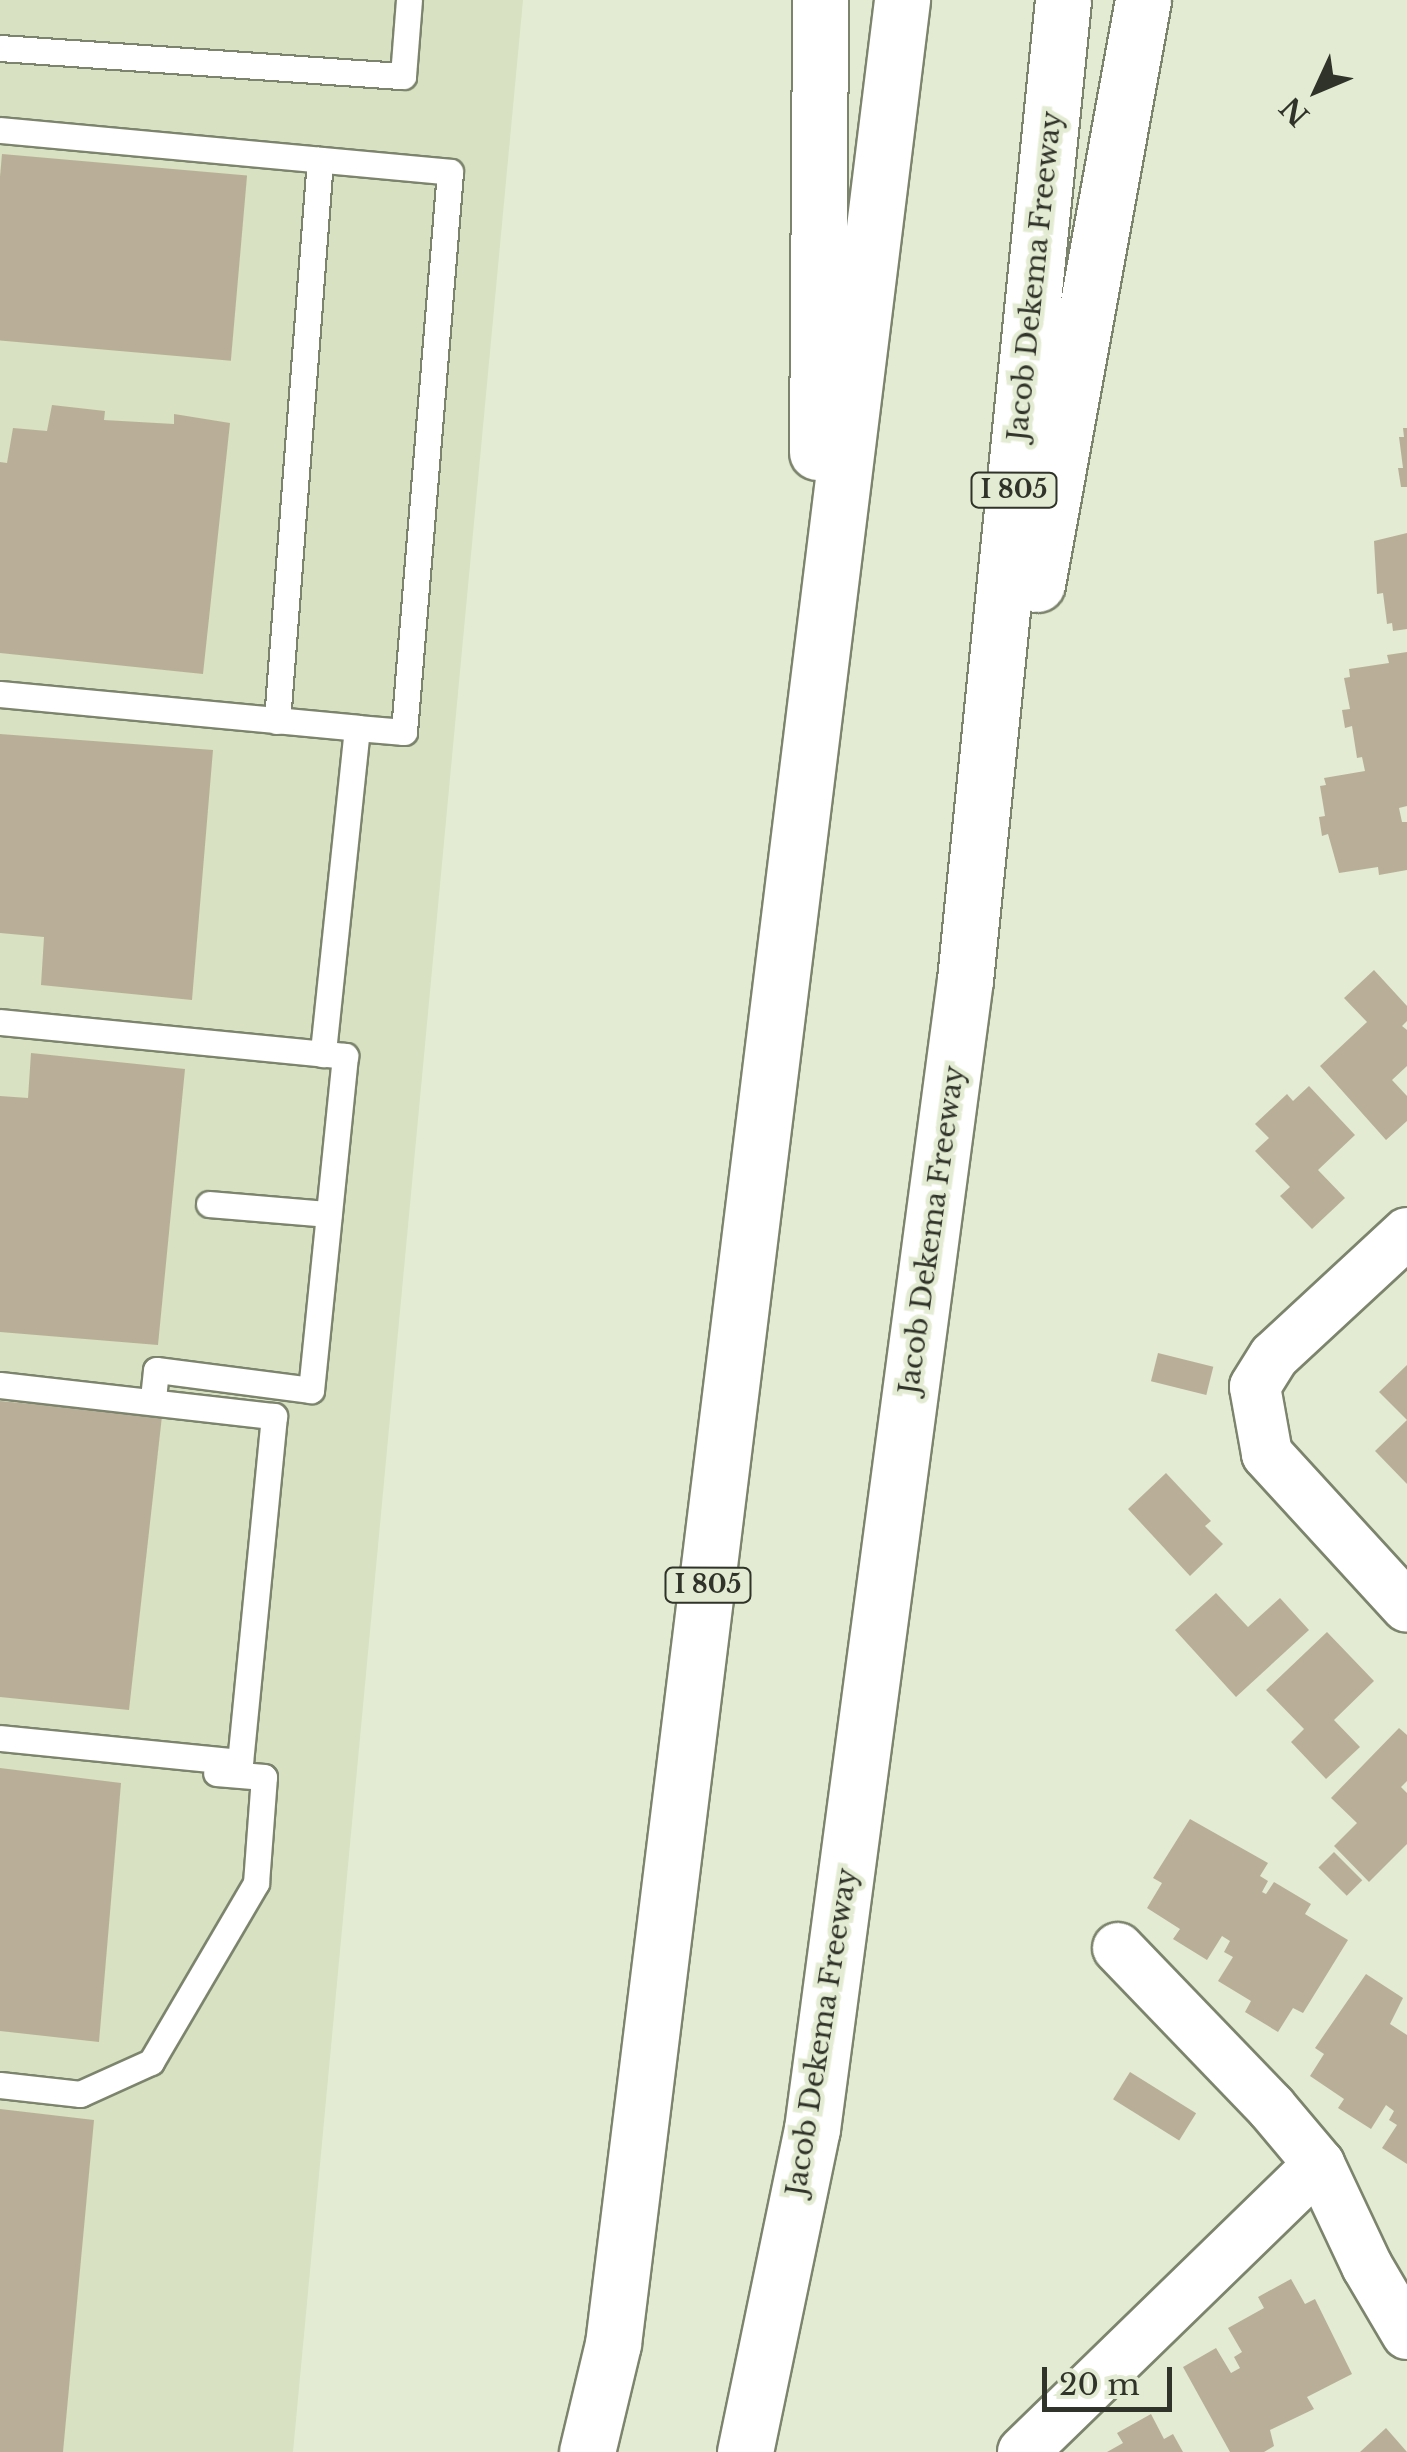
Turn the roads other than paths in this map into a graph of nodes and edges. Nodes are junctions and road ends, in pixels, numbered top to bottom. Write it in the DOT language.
graph roads {
  1 [pos="409,0"];
  2 [pos="820,0"];
  3 [pos="902,0"];
  4 [pos="1063,0"];
  5 [pos="1143,0"];
  6 [pos="0,48"];
  7 [pos="0,130"];
  8 [pos="320,160"];
  9 [pos="0,694"];
  10 [pos="816,715"];
  11 [pos="276,721"];
  12 [pos="356,728"];
  13 [pos="965,980"];
  14 [pos="0,1022"];
  15 [pos="323,1054"];
  16 [pos="209,1204"];
  17 [pos="329,1214"];
  18 [pos="1407,1232"];
  19 [pos="0,1386"];
  20 [pos="153,1401"];
  21 [pos="1407,1606"];
  22 [pos="0,1738"];
  23 [pos="79,1746"];
  24 [pos="1118,1948"];
  25 [pos="0,2086"];
  26 [pos="1319,2164"];
  27 [pos="1407,2334"];
  28 [pos="587,2452"];
  29 [pos="745,2452"];
  30 [pos="1023,2452"];
  1 -- 6 [label="lane"];
  2 -- 10 [label="highway"];
  3 -- 10 [label="highway, I 805"];
  4 -- 13 [label="highway, Jacob Dekema Freeway / I 805"];
  5 -- 13 [label="highway"];
  7 -- 8 [label="lane"];
  8 -- 11 [label="lane"];
  8 -- 12 [label="lane"];
  9 -- 11 [label="lane"];
  10 -- 28 [label="highway, I 805"];
  11 -- 12 [label="lane"];
  12 -- 15 [label="lane"];
  13 -- 29 [label="highway, Jacob Dekema Freeway / I 805"];
  14 -- 15 [label="lane"];
  15 -- 17 [label="lane"];
  16 -- 17 [label="lane"];
  17 -- 20 [label="lane"];
  18 -- 21 [label="street"];
  19 -- 20 [label="lane"];
  20 -- 23 [label="lane"];
  22 -- 23 [label="lane"];
  23 -- 25 [label="lane"];
  24 -- 26 [label="street"];
  26 -- 27 [label="street"];
  26 -- 30 [label="street"];
}
